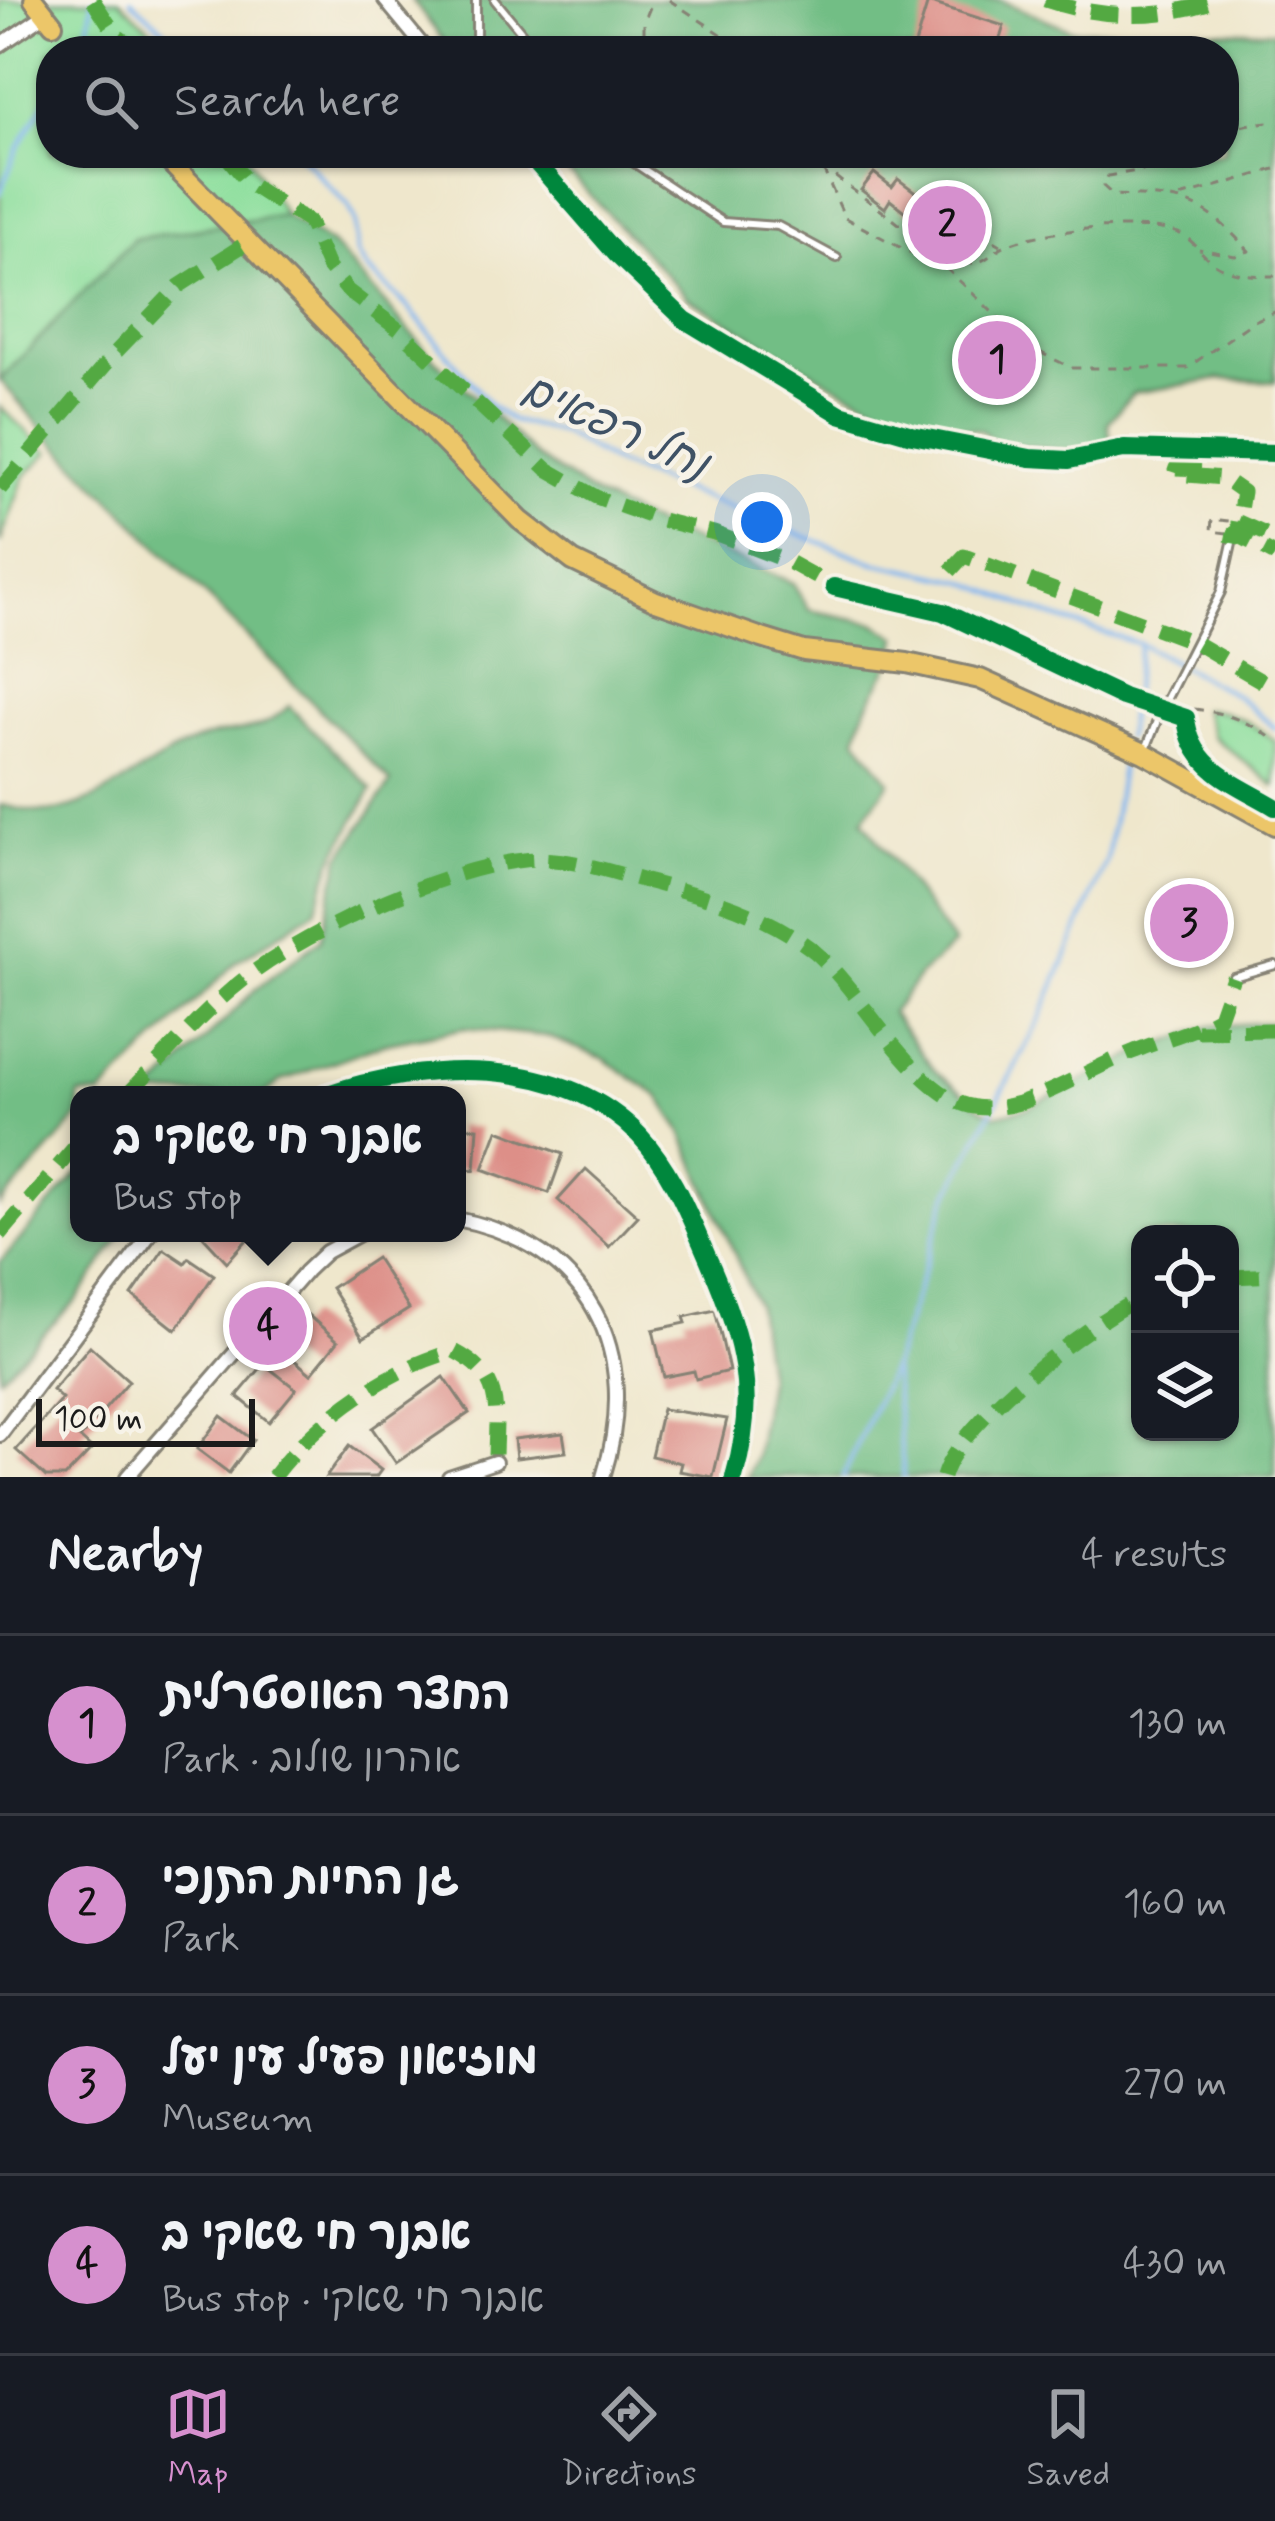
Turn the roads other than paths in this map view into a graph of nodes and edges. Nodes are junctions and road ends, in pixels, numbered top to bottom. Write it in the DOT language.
graph roads {
  1 [pos="385,0"];
  2 [pos="476,0"];
  3 [pos="495,0"];
  4 [pos="45,13"];
  5 [pos="415,36"];
  6 [pos="477,36"];
  7 [pos="525,36"];
  8 [pos="0,45"];
  9 [pos="176,168"];
  10 [pos="541,168"];
  11 [pos="642,168"];
  12 [pos="837,257"];
  13 [pos="1275,453"];
  14 [pos="1232,543"];
  15 [pos="1132,747"];
  16 [pos="1275,825"];
  17 [pos="1275,965"];
  18 [pos="1233,977"];
  19 [pos="362,1086"];
  20 [pos="466,1221"];
  21 [pos="144,1242"];
  22 [pos="345,1242"];
  23 [pos="0,1435"];
  24 [pos="495,1462"];
  25 [pos="128,1477"];
  26 [pos="449,1477"];
  27 [pos="603,1477"];
  28 [pos="734,1477"];
  1 -- 5 [label="street"];
  2 -- 6 [label="lane"];
  3 -- 7 [label="lane"];
  4 -- 8 [label="street"];
  9 -- 15 [label="main road"];
  10 -- 13 [label="street"];
  11 -- 12 [label="lane"];
  14 -- 15 [label="lane"];
  15 -- 16 [label="main road"];
  17 -- 18 [label="lane"];
  19 -- 28 [label="street"];
  20 -- 27 [label="street"];
  21 -- 23 [label="street"];
  22 -- 25 [label="street"];
  24 -- 26 [label="street"];
}
